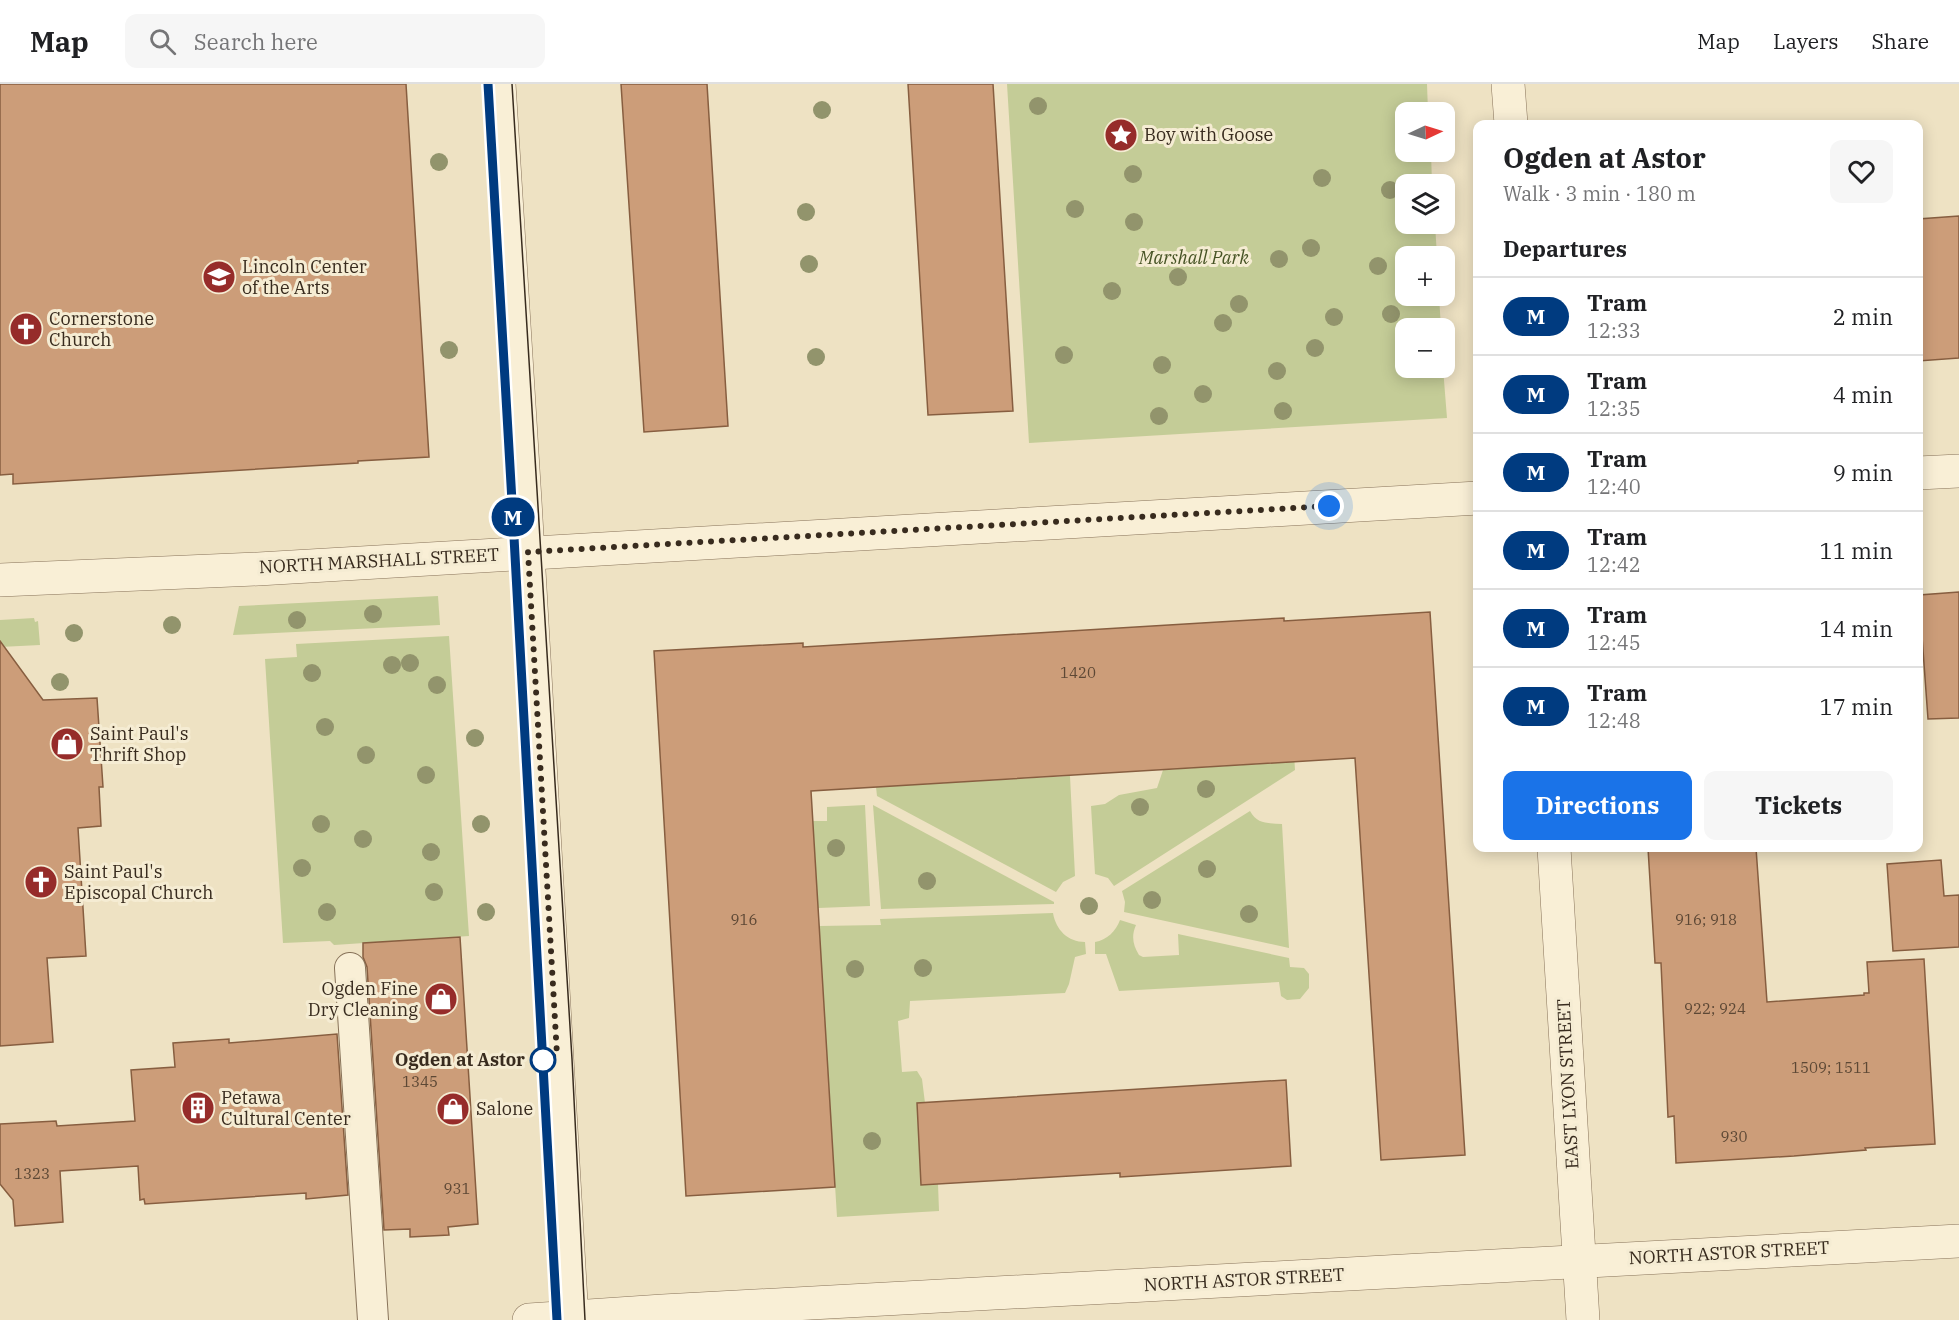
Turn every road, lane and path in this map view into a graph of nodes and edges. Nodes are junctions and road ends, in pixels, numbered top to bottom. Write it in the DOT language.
graph roads {
  1 [pos="499,84"];
  2 [pos="1508,84"];
  3 [pos="1511,120"];
  4 [pos="1959,471"];
  5 [pos="1923,473"];
  6 [pos="1473,498"];
  7 [pos="528,552"];
  8 [pos="0,580"];
  9 [pos="1554,852"];
  10 [pos="350,968"];
  11 [pos="1959,1241"];
  12 [pos="1579,1261"];
  13 [pos="572,1319"];
  14 [pos="373,1320"];
  15 [pos="529,1320"];
  16 [pos="1583,1320"];
  1 -- 7 [label="street"];
  2 -- 3 [label="street"];
  4 -- 5 [label="street"];
  6 -- 7 [label="street, NORTH MARSHALL STREET"];
  7 -- 8 [label="street, NORTH MARSHALL STREET"];
  7 -- 13 [label="street"];
  9 -- 12 [label="street, EAST LYON STREET"];
  10 -- 14 [label="lane"];
  11 -- 12 [label="street, NORTH ASTOR STREET"];
  12 -- 13 [label="street, NORTH ASTOR STREET"];
  12 -- 16 [label="street, EAST LYON STREET"];
  13 -- 15 [label="street, NORTH ASTOR STREET"];
}
